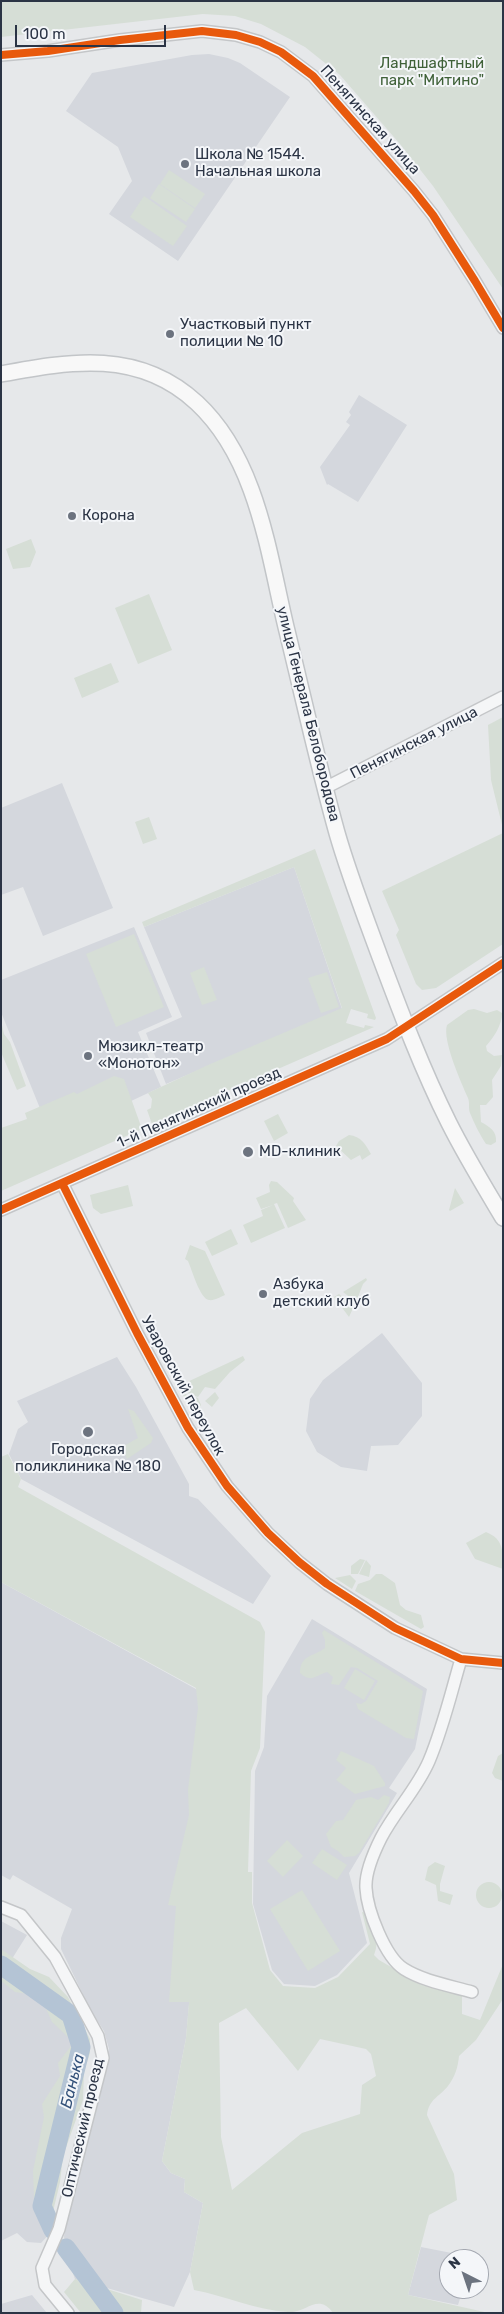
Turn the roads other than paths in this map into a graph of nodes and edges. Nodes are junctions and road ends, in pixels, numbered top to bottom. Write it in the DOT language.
graph roads {
  1 [pos="1,55"];
  2 [pos="503,328"];
  3 [pos="1,374"];
  4 [pos="503,697"];
  5 [pos="325,788"];
  6 [pos="503,963"];
  7 [pos="406,1028"];
  8 [pos="62,1183"];
  9 [pos="1,1210"];
  10 [pos="503,1218"];
  11 [pos="461,1659"];
  12 [pos="503,1664"];
  13 [pos="1,1907"];
  14 [pos="472,1992"];
  15 [pos="68,2313"];
  1 -- 2 [label="street, Пенягинская улица"];
  3 -- 5 [label="main road, улица Генерала Белобородова"];
  4 -- 5 [label="street, Пенягинская улица"];
  5 -- 7 [label="main road, улица Генерала Белобородова"];
  6 -- 7 [label="street, 1-й Пенягинский проезд"];
  7 -- 8 [label="street, 1-й Пенягинский проезд"];
  7 -- 10 [label="main road, улица Генерала Белобородова"];
  8 -- 9 [label="street, 1-й Пенягинский проезд"];
  8 -- 11 [label="street, Уваровский переулок"];
  11 -- 12 [label="street, Уваровский переулок"];
  11 -- 14 [label="street"];
  13 -- 15 [label="street, Оптический проезд"];
}
